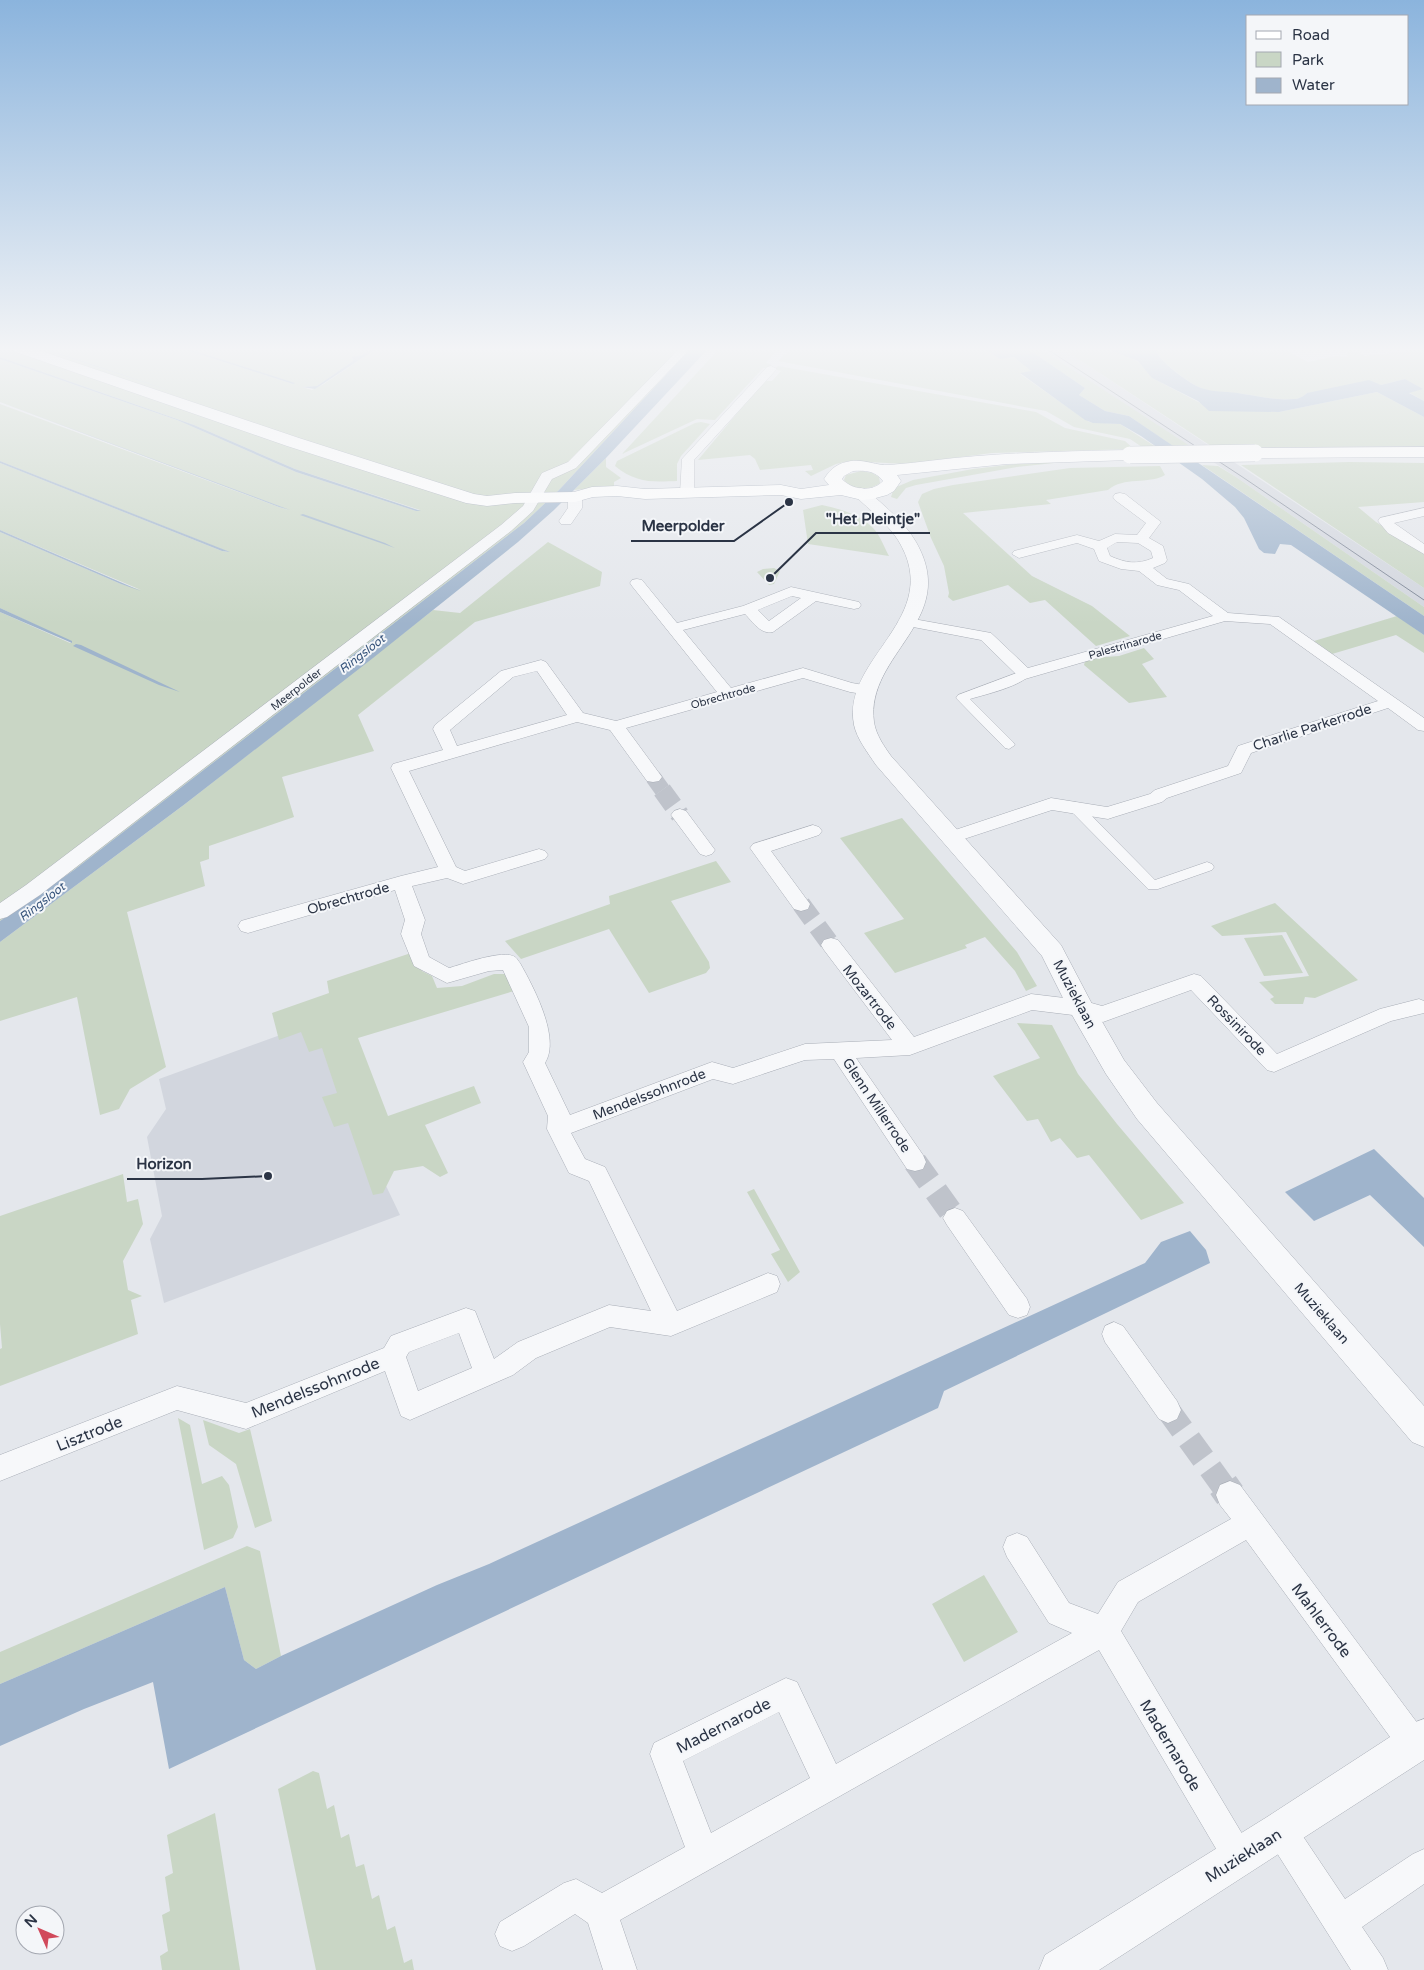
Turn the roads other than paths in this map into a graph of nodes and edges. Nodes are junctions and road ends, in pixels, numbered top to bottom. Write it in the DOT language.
graph roads {
  1 [pos="290,441"];
  2 [pos="595,441"];
  3 [pos="705,441"];
  4 [pos="1424,452"];
  5 [pos="886,481"];
  6 [pos="838,484"];
  7 [pos="687,493"];
  8 [pos="861,493"];
  9 [pos="534,497"];
  10 [pos="567,497"];
  11 [pos="1120,497"];
  12 [pos="1424,512"];
  13 [pos="566,521"];
  14 [pos="897,527"];
  15 [pos="1141,539"];
  16 [pos="1100,546"];
  17 [pos="1424,550"];
  18 [pos="1019,554"];
  19 [pos="1144,568"];
  20 [pos="637,583"];
  21 [pos="813,596"];
  22 [pos="854,605"];
  23 [pos="748,609"];
  24 [pos="1224,617"];
  25 [pos="908,622"];
  26 [pos="673,628"];
  27 [pos="1025,674"];
  28 [pos="869,690"];
  29 [pos="728,695"];
  30 [pos="1389,702"];
  31 [pos="577,717"];
  32 [pos="616,726"];
  33 [pos="1424,726"];
  34 [pos="1009,745"];
  35 [pos="452,752"];
  36 [pos="653,777"];
  37 [pos="1074,806"];
  38 [pos="680,815"];
  39 [pos="813,831"];
  40 [pos="952,837"];
  41 [pos="706,850"];
  42 [pos="540,855"];
  43 [pos="1206,867"];
  44 [pos="449,871"];
  45 [pos="401,882"];
  46 [pos="801,904"];
  47 [pos="0,912"];
  48 [pos="248,926"];
  49 [pos="831,946"];
  50 [pos="1419,1007"];
  51 [pos="1081,1008"];
  52 [pos="910,1047"];
  53 [pos="838,1049"];
  54 [pos="558,1129"];
  55 [pos="916,1162"];
  56 [pos="955,1218"];
  57 [pos="768,1284"];
  58 [pos="1018,1307"];
  59 [pos="671,1325"];
  60 [pos="1114,1334"];
  61 [pos="394,1356"];
  62 [pos="487,1374"];
  63 [pos="177,1398"];
  64 [pos="1168,1410"];
  65 [pos="1424,1431"];
  66 [pos="0,1468"];
  67 [pos="1230,1494"];
  68 [pos="1250,1523"];
  69 [pos="1017,1547"];
  70 [pos="1104,1631"];
  71 [pos="1419,1742"];
  72 [pos="829,1784"];
  73 [pos="1281,1832"];
  74 [pos="704,1855"];
  75 [pos="1239,1858"];
  76 [pos="1424,1866"];
  77 [pos="601,1912"];
  78 [pos="1340,1922"];
  79 [pos="512,1934"];
  80 [pos="620,1970"];
  81 [pos="1060,1970"];
  82 [pos="1372,1970"];
  1 -- 9 [label="main road"];
  2 -- 9 [label="street, Meerpolder"];
  3 -- 7 [label="street"];
  4 -- 5 [label="main road, bridge"];
  5 -- 6 [label="main road"];
  5 -- 8 [label="main road"];
  5 -- 14 [label="street, Muzieklaan"];
  6 -- 7 [label="main road"];
  6 -- 8 [label="main road"];
  7 -- 10 [label="main road"];
  8 -- 14 [label="street, Muzieklaan"];
  9 -- 10 [label="main road"];
  9 -- 47 [label="street, Meerpolder"];
  10 -- 13 [label="street"];
  11 -- 15 [label="street"];
  12 -- 17 [label="street"];
  14 -- 25 [label="street, Muzieklaan"];
  15 -- 16 [label="street"];
  15 -- 19 [label="street"];
  16 -- 18 [label="street"];
  16 -- 19 [label="street"];
  19 -- 24 [label="street"];
  20 -- 26 [label="street"];
  21 -- 22 [label="street"];
  21 -- 23 [label="street"];
  21 -- 23 [label="street"];
  23 -- 26 [label="street"];
  24 -- 27 [label="street, Palestrinarode"];
  24 -- 30 [label="street, Palestrinarode"];
  25 -- 27 [label="street"];
  25 -- 28 [label="street, Muzieklaan"];
  26 -- 29 [label="street"];
  27 -- 34 [label="street, Palestrinarode"];
  28 -- 29 [label="street, Obrechtrode"];
  28 -- 40 [label="street, Muzieklaan"];
  29 -- 32 [label="street, Obrechtrode"];
  30 -- 33 [label="street, Palestrinarode"];
  30 -- 37 [label="street, Charlie Parkerrode"];
  31 -- 32 [label="street, Obrechtrode"];
  31 -- 35 [label="street, Obrechtrode"];
  31 -- 35 [label="street"];
  32 -- 36 [label="street"];
  35 -- 44 [label="street, Obrechtrode"];
  37 -- 40 [label="street, Charlie Parkerrode"];
  37 -- 43 [label="street"];
  38 -- 41 [label="street"];
  39 -- 46 [label="street"];
  40 -- 51 [label="street, Muzieklaan"];
  42 -- 44 [label="street, Obrechtrode"];
  44 -- 45 [label="street, Obrechtrode"];
  45 -- 48 [label="street, Obrechtrode"];
  45 -- 54 [label="street"];
  49 -- 52 [label="street, Mozartrode"];
  50 -- 51 [label="street, Rossinirode"];
  51 -- 52 [label="street, Mendelssohnrode"];
  51 -- 65 [label="street, Muzieklaan"];
  52 -- 53 [label="street, Mendelssohnrode"];
  53 -- 54 [label="street, Mendelssohnrode"];
  53 -- 55 [label="street, Glenn Millerrode"];
  54 -- 59 [label="street"];
  56 -- 58 [label="street"];
  57 -- 59 [label="street"];
  59 -- 62 [label="street, Mendelssohnrode"];
  60 -- 64 [label="street"];
  61 -- 62 [label="street, Mendelssohnrode"];
  61 -- 62 [label="street, Mendelssohnrode"];
  61 -- 63 [label="street, Mendelssohnrode"];
  63 -- 66 [label="street, Lisztrode"];
  67 -- 68 [label="street, Mahlerrode"];
  68 -- 70 [label="street"];
  68 -- 71 [label="street, Mahlerrode"];
  69 -- 70 [label="street"];
  70 -- 72 [label="street"];
  70 -- 75 [label="street, Madernarode"];
  71 -- 73 [label="street, Muzieklaan"];
  72 -- 74 [label="street"];
  72 -- 74 [label="street, Madernarode"];
  73 -- 75 [label="street, Muzieklaan"];
  73 -- 78 [label="street"];
  74 -- 77 [label="street"];
  75 -- 81 [label="street, Muzieklaan"];
  76 -- 78 [label="street"];
  77 -- 79 [label="street"];
  77 -- 80 [label="street"];
  78 -- 82 [label="street"];
}
